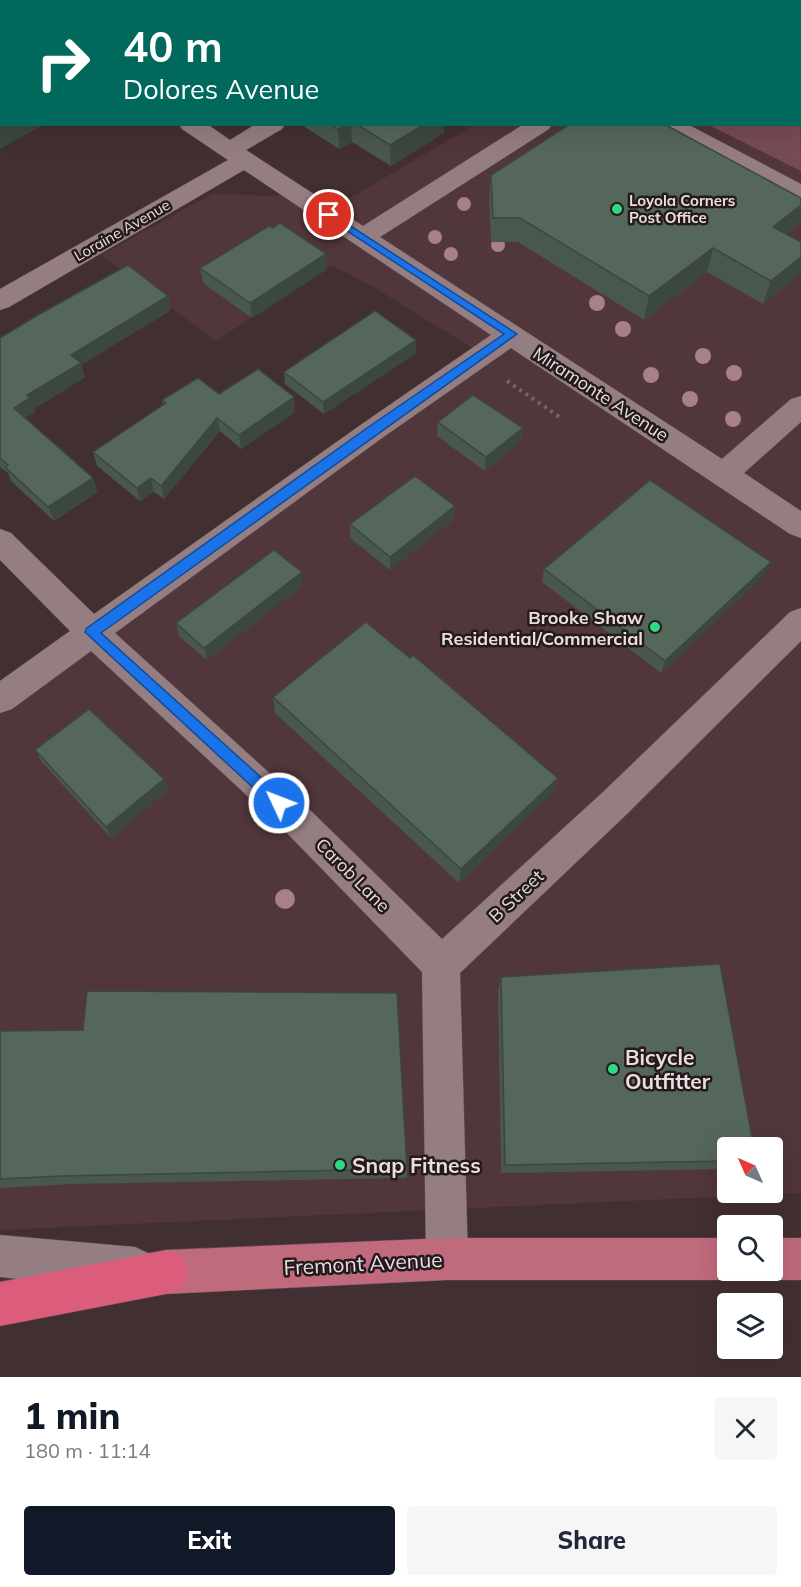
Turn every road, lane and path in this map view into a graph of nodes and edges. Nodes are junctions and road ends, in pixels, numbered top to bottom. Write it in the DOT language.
graph roads {
  1 [pos="193,126"];
  2 [pos="272,126"];
  3 [pos="538,126"];
  4 [pos="672,126"];
  5 [pos="237,155"];
  6 [pos="801,194"];
  7 [pos="363,237"];
  8 [pos="0,300"];
  9 [pos="512,334"];
  10 [pos="503,378"];
  11 [pos="801,406"];
  12 [pos="561,418"];
  13 [pos="724,474"];
  14 [pos="801,526"];
  15 [pos="0,542"];
  16 [pos="801,621"];
  17 [pos="92,632"];
  18 [pos="0,699"];
  19 [pos="441,965"];
  20 [pos="0,1256"];
  21 [pos="447,1259"];
  22 [pos="717,1259"];
  23 [pos="783,1259"];
  24 [pos="801,1259"];
  25 [pos="166,1272"];
  26 [pos="0,1304"];
  1 -- 5 [label="street, Miramonte Avenue"];
  2 -- 5 [label="street, Loraine Avenue"];
  3 -- 7 [label="street"];
  4 -- 6 [label="street"];
  5 -- 7 [label="street, Miramonte Avenue"];
  5 -- 8 [label="street, Loraine Avenue"];
  7 -- 9 [label="street, Miramonte Avenue"];
  9 -- 13 [label="street, Miramonte Avenue"];
  9 -- 17 [label="street"];
  10 -- 12 [label="path"];
  11 -- 13 [label="street"];
  13 -- 14 [label="street, Miramonte Avenue"];
  15 -- 17 [label="street, Carob Lane"];
  16 -- 19 [label="street, B Street"];
  17 -- 18 [label="street"];
  17 -- 19 [label="street, Carob Lane"];
  19 -- 21 [label="street"];
  20 -- 25 [label="street, Fremont Avenue"];
  21 -- 22 [label="main road, Fremont Avenue"];
  21 -- 25 [label="main road, Fremont Avenue"];
  23 -- 24 [label="main road"];
  25 -- 26 [label="highway"];
}
